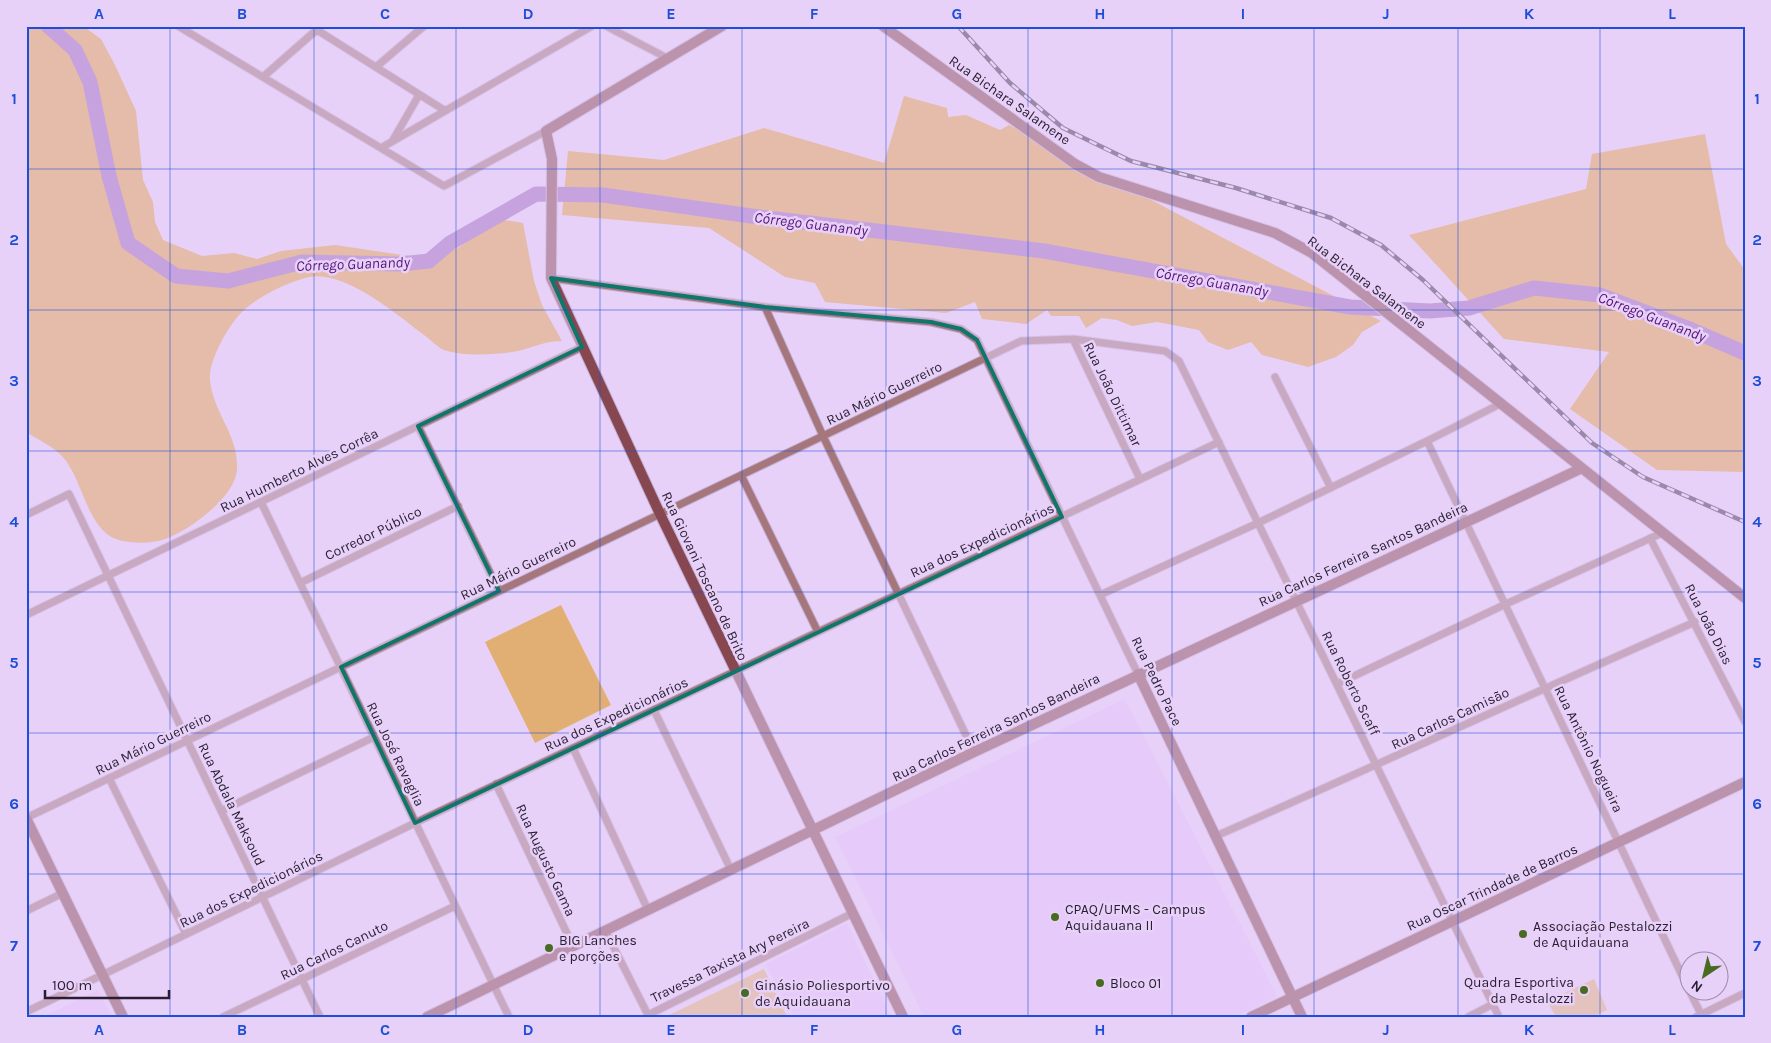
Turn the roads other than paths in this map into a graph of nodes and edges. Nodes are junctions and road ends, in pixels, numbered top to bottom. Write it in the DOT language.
graph roads {
  1 [pos="178,26"];
  2 [pos="424,26"];
  3 [pos="592,26"];
  4 [pos="606,26"];
  5 [pos="722,26"];
  6 [pos="883,26"];
  7 [pos="319,28"];
  8 [pos="669,59"];
  9 [pos="376,67"];
  10 [pos="262,77"];
  11 [pos="420,95"];
  12 [pos="444,110"];
  13 [pos="546,130"];
  14 [pos="393,141"];
  15 [pos="381,148"];
  16 [pos="551,278"];
  17 [pos="765,307"];
  18 [pos="1073,339"];
  19 [pos="1021,341"];
  20 [pos="582,347"];
  21 [pos="985,359"];
  22 [pos="1275,377"];
  23 [pos="1500,404"];
  24 [pos="418,426"];
  25 [pos="823,436"];
  26 [pos="1427,441"];
  27 [pos="1219,442"];
  28 [pos="1580,469"];
  29 [pos="741,475"];
  30 [pos="1140,479"];
  31 [pos="1331,488"];
  32 [pos="261,502"];
  33 [pos="458,506"];
  34 [pos="660,514"];
  35 [pos="26,515"];
  36 [pos="1062,517"];
  37 [pos="1467,521"];
  38 [pos="1258,523"];
  39 [pos="1662,533"];
  40 [pos="1650,538"];
  41 [pos="108,576"];
  42 [pos="300,583"];
  43 [pos="499,591"];
  44 [pos="898,594"];
  45 [pos="1100,595"];
  46 [pos="1745,598"];
  47 [pos="1296,600"];
  48 [pos="1506,604"];
  49 [pos="26,615"];
  50 [pos="1695,622"];
  51 [pos="818,632"];
  52 [pos="341,667"];
  53 [pos="735,671"];
  54 [pos="1138,674"];
  55 [pos="1337,684"];
  56 [pos="1546,687"];
  57 [pos="654,710"];
  58 [pos="1745,722"];
  59 [pos="374,737"];
  60 [pos="187,741"];
  61 [pos="572,748"];
  62 [pos="974,752"];
  63 [pos="1377,766"];
  64 [pos="109,778"];
  65 [pos="1745,782"];
  66 [pos="496,784"];
  67 [pos="221,811"];
  68 [pos="26,818"];
  69 [pos="415,823"];
  70 [pos="812,830"];
  71 [pos="1216,836"];
  72 [pos="1620,842"];
  73 [pos="730,870"];
  74 [pos="63,893"];
  75 [pos="262,897"];
  76 [pos="455,906"];
  77 [pos="648,910"];
  78 [pos="26,911"];
  79 [pos="853,913"];
  80 [pos="1452,920"];
  81 [pos="605,930"];
  82 [pos="186,934"];
  83 [pos="572,946"];
  84 [pos="1678,966"];
  85 [pos="103,974"];
  86 [pos="302,979"];
  87 [pos="493,985"];
  88 [pos="1745,993"];
  89 [pos="1293,997"];
  90 [pos="1693,1000"];
  91 [pos="1493,1004"];
  92 [pos="26,1012"];
  93 [pos="1699,1016"];
  94 [pos="123,1017"];
  95 [pos="223,1017"];
  96 [pos="320,1017"];
  97 [pos="427,1017"];
  98 [pos="509,1017"];
  99 [pos="903,1017"];
  100 [pos="1251,1017"];
  101 [pos="1302,1017"];
  102 [pos="1468,1017"];
  103 [pos="1499,1017"];
  1 -- 10 [label="street"];
  2 -- 9 [label="street"];
  3 -- 12 [label="street"];
  4 -- 8 [label="street"];
  5 -- 8 [label="main road"];
  6 -- 23 [label="main road, Rua Bichara Salamene"];
  7 -- 9 [label="street"];
  7 -- 10 [label="street"];
  8 -- 13 [label="main road"];
  9 -- 11 [label="street"];
  10 -- 15 [label="street"];
  11 -- 12 [label="street"];
  11 -- 14 [label="street"];
  12 -- 14 [label="street"];
  13 -- 15 [label="street"];
  13 -- 16 [label="main road, Rua Giovani Toscano de Brito"];
  14 -- 15 [label="street"];
  16 -- 17 [label="street, Rua Pedro Pace"];
  16 -- 20 [label="main road, Rua Giovani Toscano de Brito"];
  17 -- 21 [label="street, Rua Pedro Pace"];
  17 -- 25 [label="street"];
  18 -- 19 [label="street, Rua João Dittimar"];
  18 -- 27 [label="street, Rua Roberto Scaff"];
  18 -- 30 [label="street, Rua João Dittimar"];
  19 -- 21 [label="street, Rua Mário Guerreiro"];
  20 -- 24 [label="street, Rua Humberto Alves Corrêa"];
  20 -- 34 [label="main road, Rua Giovani Toscano de Brito"];
  21 -- 25 [label="street, Rua Mário Guerreiro"];
  21 -- 36 [label="street, Rua Pedro Pace"];
  22 -- 31 [label="street"];
  23 -- 26 [label="street"];
  23 -- 28 [label="main road, Rua Bichara Salamene"];
  24 -- 32 [label="street, Rua Humberto Alves Corrêa"];
  24 -- 33 [label="street"];
  25 -- 29 [label="street, Rua Mário Guerreiro"];
  25 -- 44 [label="street"];
  26 -- 31 [label="street"];
  26 -- 37 [label="street, Rua Antônio Nogueira"];
  27 -- 30 [label="street, Rua dos Expedicionários"];
  27 -- 38 [label="street, Rua Roberto Scaff"];
  28 -- 37 [label="main road, Rua Carlos Ferreira Santos Bandeira"];
  28 -- 39 [label="main road, Rua Bichara Salamene"];
  29 -- 34 [label="street, Rua Mário Guerreiro"];
  29 -- 51 [label="street"];
  30 -- 36 [label="street, Rua dos Expedicionários"];
  31 -- 38 [label="street"];
  32 -- 41 [label="street, Rua Humberto Alves Corrêa"];
  32 -- 42 [label="street, Rua José Ravaglia"];
  33 -- 42 [label="street, Corredor Público"];
  33 -- 43 [label="street"];
  34 -- 43 [label="street, Rua Mário Guerreiro"];
  34 -- 53 [label="main road, Rua Giovani Toscano de Brito"];
  35 -- 41 [label="street, Rua Abdala Maksoud"];
  36 -- 44 [label="street, Rua dos Expedicionários"];
  36 -- 45 [label="street, Rua Pedro Pace"];
  37 -- 47 [label="main road, Rua Carlos Ferreira Santos Bandeira"];
  37 -- 48 [label="street, Rua Antônio Nogueira"];
  38 -- 45 [label="street"];
  38 -- 47 [label="street, Rua Roberto Scaff"];
  39 -- 40 [label="street"];
  39 -- 46 [label="main road, Rua Bichara Salamene"];
  40 -- 48 [label="street"];
  40 -- 50 [label="street, Rua João Dias"];
  41 -- 49 [label="street, Rua Humberto Alves Corrêa"];
  41 -- 60 [label="street, Rua Abdala Maksoud"];
  42 -- 52 [label="street, Rua José Ravaglia"];
  43 -- 52 [label="street, Rua Mário Guerreiro"];
  44 -- 51 [label="street, Rua dos Expedicionários"];
  44 -- 62 [label="street"];
  45 -- 54 [label="street, Rua Pedro Pace"];
  47 -- 54 [label="main road, Rua Carlos Ferreira Santos Bandeira"];
  47 -- 55 [label="street, Rua Roberto Scaff"];
  48 -- 55 [label="street"];
  48 -- 56 [label="street, Rua Antônio Nogueira"];
  50 -- 56 [label="street, Rua Carlos Camisão"];
  50 -- 58 [label="street, Rua João Dias"];
  51 -- 53 [label="street, Rua dos Expedicionários"];
  52 -- 59 [label="street, Rua José Ravaglia"];
  52 -- 60 [label="street, Rua Mário Guerreiro"];
  53 -- 57 [label="street, Rua dos Expedicionários"];
  53 -- 70 [label="main road, Rua Giovani Toscano de Brito"];
  54 -- 62 [label="main road, Rua Carlos Ferreira Santos Bandeira"];
  54 -- 71 [label="main road, Rua Pedro Pace"];
  55 -- 63 [label="street, Rua Roberto Scaff"];
  56 -- 63 [label="street, Rua Carlos Camisão"];
  56 -- 72 [label="street, Rua Antônio Nogueira"];
  57 -- 61 [label="street, Rua dos Expedicionários"];
  57 -- 73 [label="street"];
  59 -- 67 [label="street"];
  59 -- 69 [label="street, Rua José Ravaglia"];
  60 -- 64 [label="street, Rua Mário Guerreiro"];
  60 -- 67 [label="street, Rua Abdala Maksoud"];
  61 -- 66 [label="street, Rua dos Expedicionários"];
  61 -- 77 [label="street"];
  62 -- 70 [label="main road, Rua Carlos Ferreira Santos Bandeira"];
  63 -- 71 [label="street, Rua Carlos Camisão"];
  63 -- 80 [label="street, Rua Roberto Scaff"];
  64 -- 68 [label="street, Rua Mário Guerreiro"];
  64 -- 82 [label="street"];
  65 -- 72 [label="main road, Rua Oscar Trindade de Barros"];
  66 -- 69 [label="street, Rua dos Expedicionários"];
  66 -- 83 [label="street, Rua Augusto Gama"];
  67 -- 75 [label="street, Rua Abdala Maksoud"];
  68 -- 74 [label="main road"];
  69 -- 75 [label="street, Rua dos Expedicionários"];
  69 -- 76 [label="street, Rua José Ravaglia"];
  70 -- 73 [label="main road, Rua Carlos Ferreira Santos Bandeira"];
  70 -- 79 [label="main road, Rua Giovani Toscano de Brito"];
  71 -- 89 [label="main road, Rua Pedro Pace"];
  72 -- 80 [label="main road, Rua Oscar Trindade de Barros"];
  72 -- 84 [label="street, Rua Antônio Nogueira"];
  73 -- 77 [label="main road, Rua Carlos Ferreira Santos Bandeira"];
  74 -- 78 [label="street"];
  74 -- 85 [label="main road"];
  75 -- 82 [label="street, Rua dos Expedicionários"];
  75 -- 86 [label="street, Rua Abdala Maksoud"];
  76 -- 86 [label="street, Rua Carlos Canuto"];
  76 -- 87 [label="street, Rua José Ravaglia"];
  77 -- 81 [label="main road, Rua Carlos Ferreira Santos Bandeira"];
  79 -- 81 [label="street, Travessa Taxista Ary Pereira"];
  79 -- 99 [label="main road, Rua Giovani Toscano de Brito"];
  80 -- 89 [label="main road, Rua Oscar Trindade de Barros"];
  80 -- 91 [label="street, Rua Roberto Scaff"];
  81 -- 83 [label="main road, Rua Carlos Ferreira Santos Bandeira"];
  82 -- 85 [label="street, Rua dos Expedicionários"];
  83 -- 87 [label="main road, Rua Carlos Ferreira Santos Bandeira"];
  85 -- 92 [label="street, Rua dos Expedicionários"];
  85 -- 94 [label="main road"];
  86 -- 95 [label="street, Rua Carlos Canuto"];
  86 -- 96 [label="street, Rua Abdala Maksoud"];
  87 -- 97 [label="main road, Rua Carlos Ferreira Santos Bandeira"];
  87 -- 98 [label="street, Rua José Ravaglia"];
  88 -- 93 [label="street"];
  89 -- 100 [label="main road, Rua Oscar Trindade de Barros"];
  89 -- 101 [label="main road, Rua Pedro Pace"];
  90 -- 93 [label="street, Rua Antônio Nogueira"];
  91 -- 102 [label="street"];
  91 -- 103 [label="street, Rua Roberto Scaff"];
}
